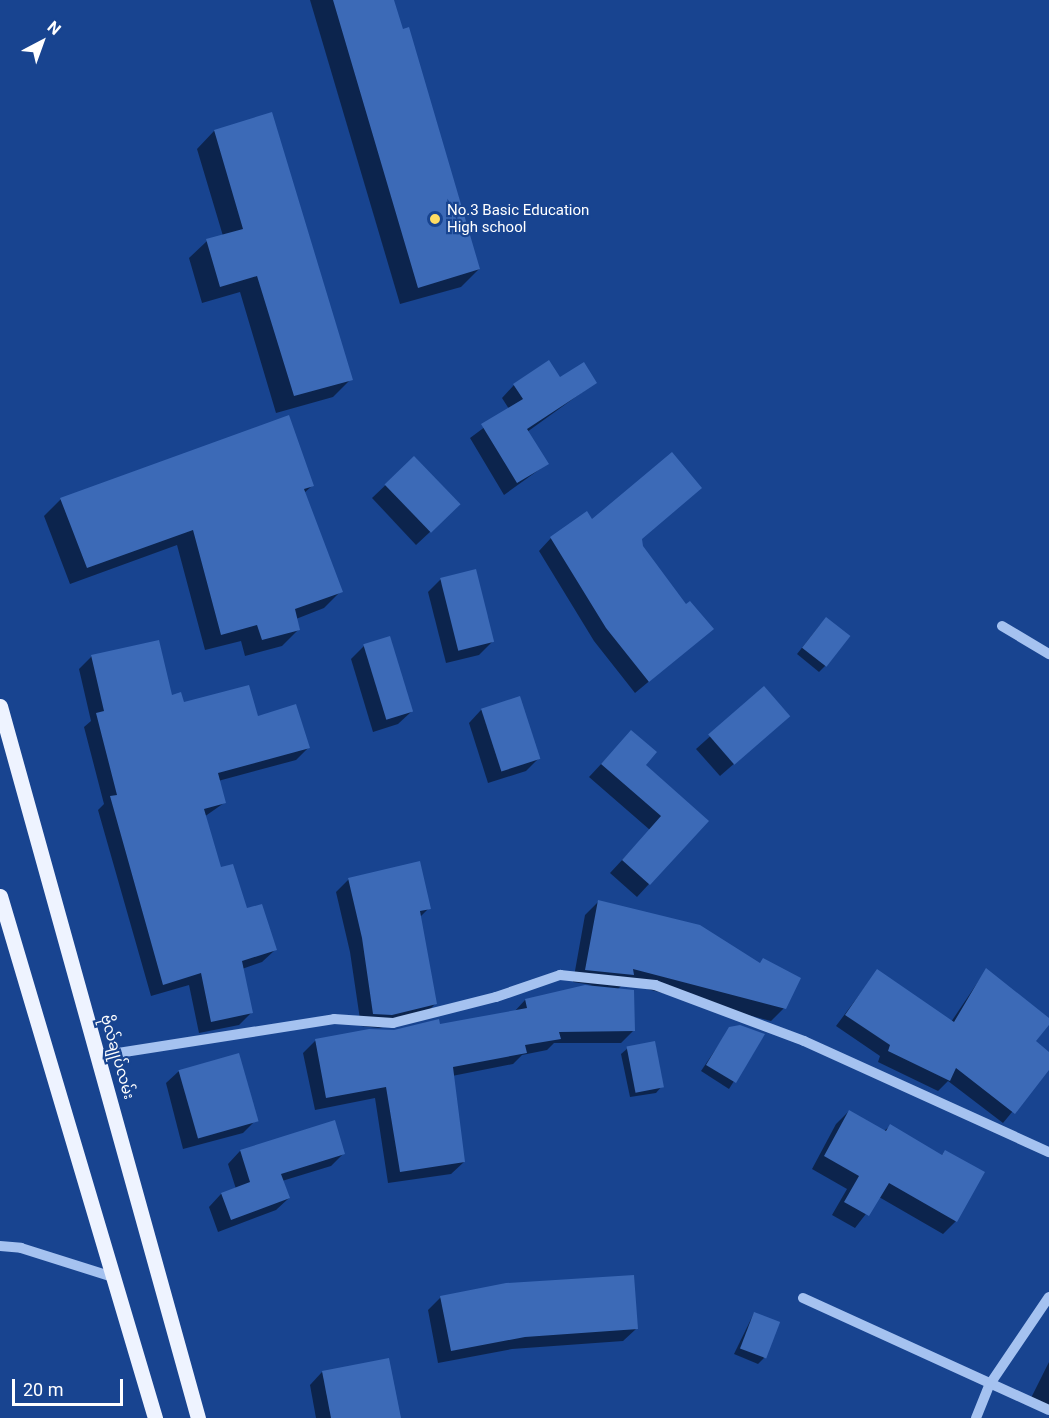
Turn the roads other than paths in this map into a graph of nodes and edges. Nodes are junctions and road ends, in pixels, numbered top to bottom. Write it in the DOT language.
graph roads {
  1 [pos="1002,626"];
  2 [pos="1049,654"];
  3 [pos="0,705"];
  4 [pos="0,896"];
  5 [pos="99,1056"];
  6 [pos="1049,1152"];
  7 [pos="0,1246"];
  8 [pos="110,1276"];
  9 [pos="1049,1297"];
  10 [pos="802,1298"];
  11 [pos="990,1384"];
  12 [pos="1049,1410"];
  13 [pos="155,1418"];
  14 [pos="198,1418"];
  15 [pos="976,1418"];
  1 -- 2 [label="street"];
  3 -- 5 [label="main road, ဗိုလ်ချုပ်လမ်း"];
  4 -- 8 [label="main road"];
  5 -- 6 [label="street"];
  5 -- 14 [label="main road, ဗိုလ်ချုပ်လမ်း"];
  7 -- 8 [label="street"];
  8 -- 13 [label="main road"];
  9 -- 11 [label="street"];
  10 -- 11 [label="street"];
  11 -- 12 [label="street"];
  11 -- 15 [label="street"];
}
